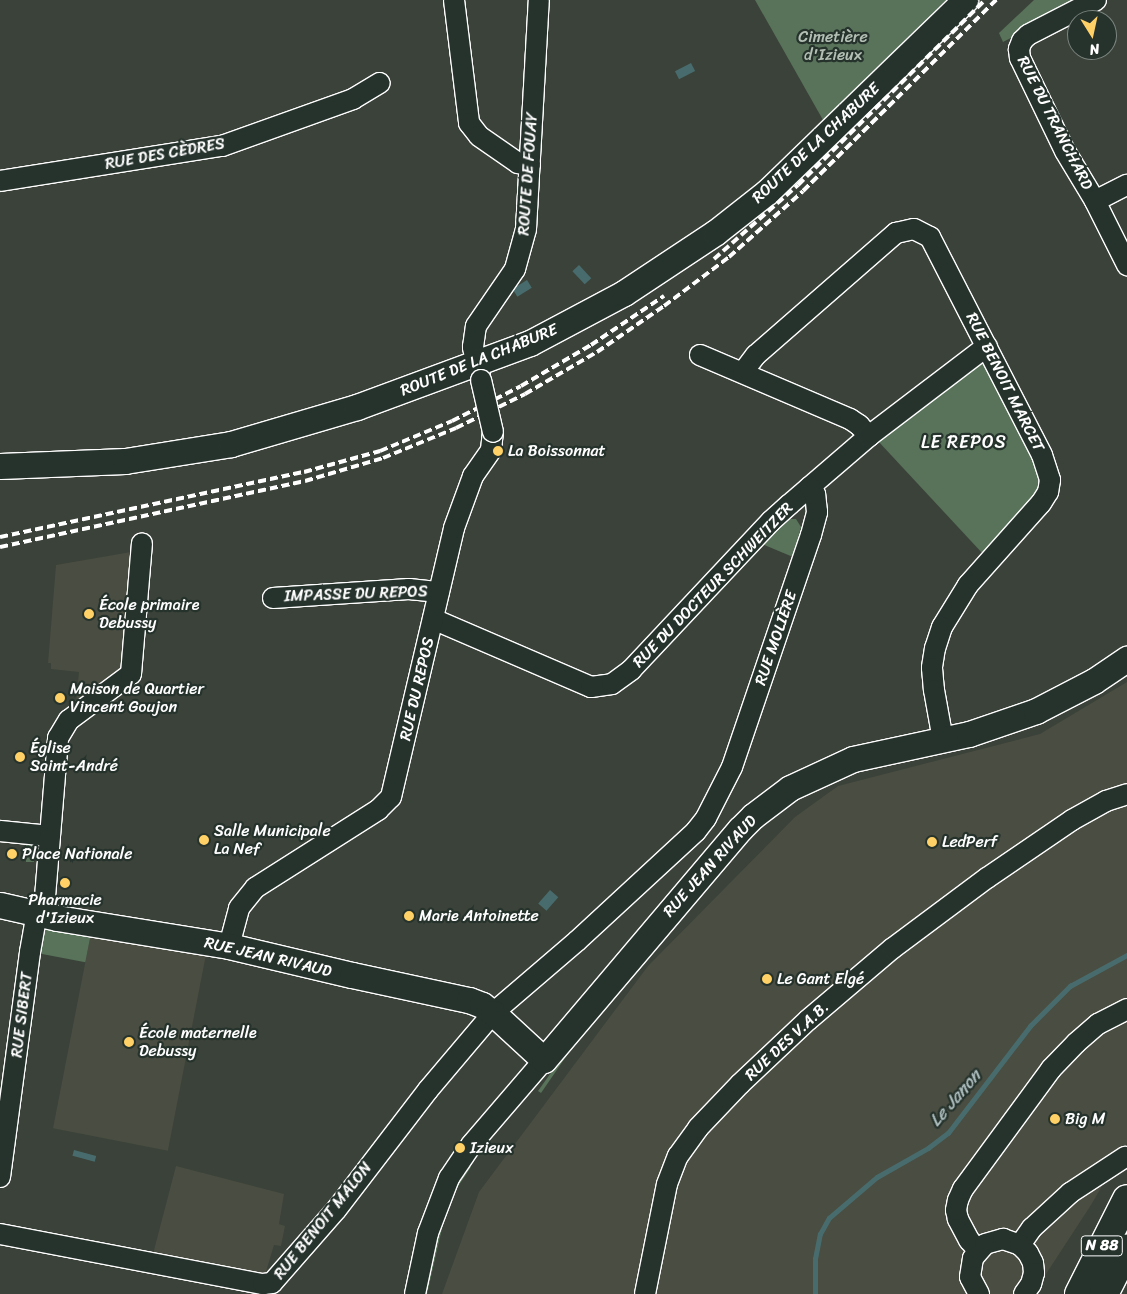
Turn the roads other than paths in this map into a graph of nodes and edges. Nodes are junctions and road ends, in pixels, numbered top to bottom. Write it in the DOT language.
graph roads {
  1 [pos="454,0"];
  2 [pos="539,0"];
  3 [pos="966,0"];
  4 [pos="1096,0"];
  5 [pos="380,83"];
  6 [pos="530,165"];
  7 [pos="0,181"];
  8 [pos="1127,185"];
  9 [pos="1094,201"];
  10 [pos="1127,265"];
  11 [pos="987,346"];
  12 [pos="700,354"];
  13 [pos="743,372"];
  14 [pos="479,373"];
  15 [pos="869,436"];
  16 [pos="1,466"];
  17 [pos="810,487"];
  18 [pos="142,543"];
  19 [pos="439,592"];
  20 [pos="273,598"];
  21 [pos="433,619"];
  22 [pos="1127,659"];
  23 [pos="943,740"];
  24 [pos="723,788"];
  25 [pos="1127,794"];
  26 [pos="0,831"];
  27 [pos="50,836"];
  28 [pos="0,905"];
  29 [pos="40,914"];
  30 [pos="230,946"];
  31 [pos="1127,1009"];
  32 [pos="493,1013"];
  33 [pos="544,1060"];
  34 [pos="2,1148"];
  35 [pos="1125,1157"];
  36 [pos="0,1178"];
  37 [pos="1127,1199"];
  38 [pos="0,1234"];
  39 [pos="1020,1245"];
  40 [pos="1127,1249"];
  41 [pos="978,1250"];
  42 [pos="273,1289"];
  43 [pos="415,1294"];
  44 [pos="645,1294"];
  45 [pos="978,1294"];
  46 [pos="1024,1294"];
  47 [pos="1079,1294"];
  48 [pos="1104,1294"];
  1 -- 6 [label="street"];
  2 -- 6 [label="street, ROUTE DE FOUAY"];
  3 -- 14 [label="main road, ROUTE DE LA CHABURE"];
  4 -- 9 [label="street, RUE DU TRANCHARD"];
  5 -- 7 [label="street, RUE DES CÈDRES"];
  6 -- 14 [label="street, ROUTE DE FOUAY"];
  8 -- 9 [label="street, RUE DU TRANCHARD"];
  9 -- 10 [label="street, RUE DU TRANCHARD"];
  11 -- 13 [label="street, RUE BENOIT MARCET"];
  11 -- 15 [label="street, RUE DU DOCTEUR SCHWEITZER"];
  11 -- 23 [label="street, RUE BENOIT MARCET"];
  12 -- 13 [label="street"];
  13 -- 15 [label="street"];
  14 -- 16 [label="main road, ROUTE DE LA CHABURE"];
  14 -- 19 [label="street, RUE DU REPOS, bridge"];
  15 -- 17 [label="street, RUE DU DOCTEUR SCHWEITZER"];
  17 -- 21 [label="street, RUE DU DOCTEUR SCHWEITZER"];
  17 -- 24 [label="street, RUE MOLIÈRE"];
  18 -- 27 [label="street"];
  19 -- 20 [label="street, IMPASSE DU REPOS"];
  19 -- 21 [label="street, RUE DU REPOS"];
  21 -- 30 [label="street, RUE DU REPOS"];
  22 -- 23 [label="main road, RUE JEAN RIVAUD"];
  23 -- 33 [label="main road, RUE JEAN RIVAUD"];
  24 -- 32 [label="street, RUE JEAN RIVAUD"];
  25 -- 44 [label="street, RUE DES V.A.B."];
  26 -- 27 [label="street"];
  27 -- 29 [label="street"];
  28 -- 29 [label="main road"];
  29 -- 30 [label="main road, RUE JEAN RIVAUD"];
  29 -- 34 [label="street, RUE SIBERT"];
  30 -- 32 [label="main road, RUE JEAN RIVAUD"];
  31 -- 41 [label="street"];
  32 -- 33 [label="main road, RUE JEAN RIVAUD"];
  32 -- 42 [label="street, RUE BENOIT MALON"];
  33 -- 43 [label="street"];
  34 -- 36 [label="street, RUE SIBERT"];
  35 -- 39 [label="street"];
  37 -- 47 [label="highway, N 88"];
  38 -- 42 [label="street, RUE BENOIT MALON"];
  39 -- 41 [label="street"];
  39 -- 46 [label="street"];
  40 -- 48 [label="highway"];
  41 -- 45 [label="street"];
}
